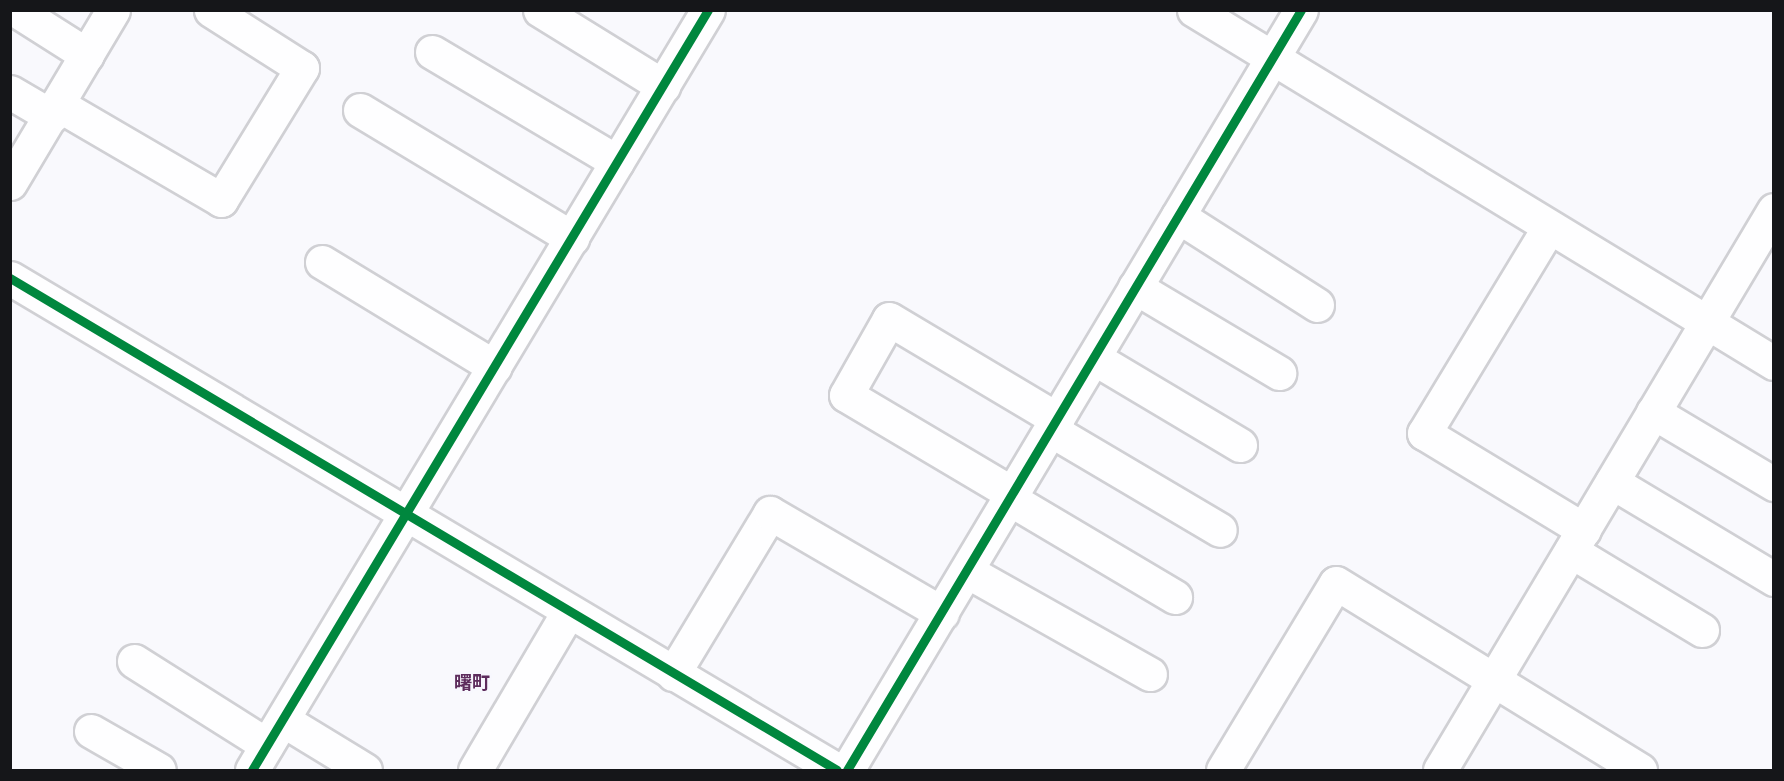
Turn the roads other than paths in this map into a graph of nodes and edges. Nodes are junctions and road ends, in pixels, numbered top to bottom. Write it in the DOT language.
graph roads {
  1 [pos="16,10"];
  2 [pos="113,10"];
  3 [pos="211,10"];
  4 [pos="540,10"];
  5 [pos="708,10"];
  6 [pos="1194,10"];
  7 [pos="1301,10"];
  8 [pos="432,52"];
  9 [pos="87,55"];
  10 [pos="1272,58"];
  11 [pos="663,86"];
  12 [pos="10,92"];
  13 [pos="54,110"];
  14 [pos="360,110"];
  15 [pos="617,162"];
  16 [pos="10,183"];
  17 [pos="1773,210"];
  18 [pos="1178,216"];
  19 [pos="1549,227"];
  20 [pos="572,238"];
  21 [pos="322,262"];
  22 [pos="10,279"];
  23 [pos="1136,287"];
  24 [pos="1317,305"];
  25 [pos="1705,323"];
  26 [pos="1094,358"];
  27 [pos="1773,363"];
  28 [pos="495,367"];
  29 [pos="1279,373"];
  30 [pos="1653,412"];
  31 [pos="1054,425"];
  32 [pos="1240,445"];
  33 [pos="1612,482"];
  34 [pos="1773,484"];
  35 [pos="1011,496"];
  36 [pos="406,516"];
  37 [pos="1220,530"];
  38 [pos="1578,541"];
  39 [pos="967,571"];
  40 [pos="1773,579"];
  41 [pos="1175,597"];
  42 [pos="568,612"];
  43 [pos="942,613"];
  44 [pos="1702,630"];
  45 [pos="134,661"];
  46 [pos="673,674"];
  47 [pos="1150,674"];
  48 [pos="1495,680"];
  49 [pos="91,731"];
  50 [pos="267,745"];
  51 [pos="1448,768"];
  52 [pos="159,771"];
  53 [pos="365,771"];
  54 [pos="475,771"];
  55 [pos="837,771"];
  56 [pos="847,771"];
  57 [pos="1223,771"];
  58 [pos="1640,771"];
  1 -- 9 [label="street"];
  2 -- 9 [label="street"];
  3 -- 13 [label="street"];
  4 -- 11 [label="street"];
  5 -- 11 [label="street"];
  6 -- 10 [label="street"];
  7 -- 10 [label="street"];
  8 -- 15 [label="street"];
  9 -- 13 [label="street"];
  10 -- 18 [label="street"];
  10 -- 19 [label="street"];
  11 -- 15 [label="street"];
  12 -- 13 [label="street"];
  13 -- 16 [label="street"];
  14 -- 20 [label="street"];
  15 -- 20 [label="street"];
  17 -- 25 [label="street"];
  18 -- 23 [label="street"];
  18 -- 24 [label="street"];
  19 -- 25 [label="street"];
  19 -- 38 [label="street"];
  20 -- 28 [label="street"];
  21 -- 28 [label="street"];
  22 -- 36 [label="street"];
  23 -- 26 [label="street"];
  23 -- 29 [label="street"];
  25 -- 27 [label="street"];
  25 -- 30 [label="street"];
  26 -- 31 [label="street"];
  26 -- 32 [label="street"];
  28 -- 36 [label="street"];
  30 -- 33 [label="street"];
  30 -- 34 [label="street"];
  31 -- 35 [label="street"];
  31 -- 35 [label="street"];
  31 -- 37 [label="street"];
  33 -- 38 [label="street"];
  33 -- 40 [label="street"];
  35 -- 39 [label="street"];
  35 -- 41 [label="street"];
  36 -- 42 [label="street"];
  36 -- 50 [label="street"];
  38 -- 44 [label="street"];
  38 -- 48 [label="street"];
  39 -- 43 [label="street"];
  39 -- 47 [label="street"];
  42 -- 46 [label="street"];
  42 -- 54 [label="street"];
  43 -- 46 [label="street"];
  43 -- 56 [label="street"];
  45 -- 50 [label="street"];
  46 -- 55 [label="street"];
  48 -- 51 [label="street"];
  48 -- 57 [label="street"];
  48 -- 58 [label="street"];
  49 -- 52 [label="street"];
  50 -- 53 [label="street"];
}
